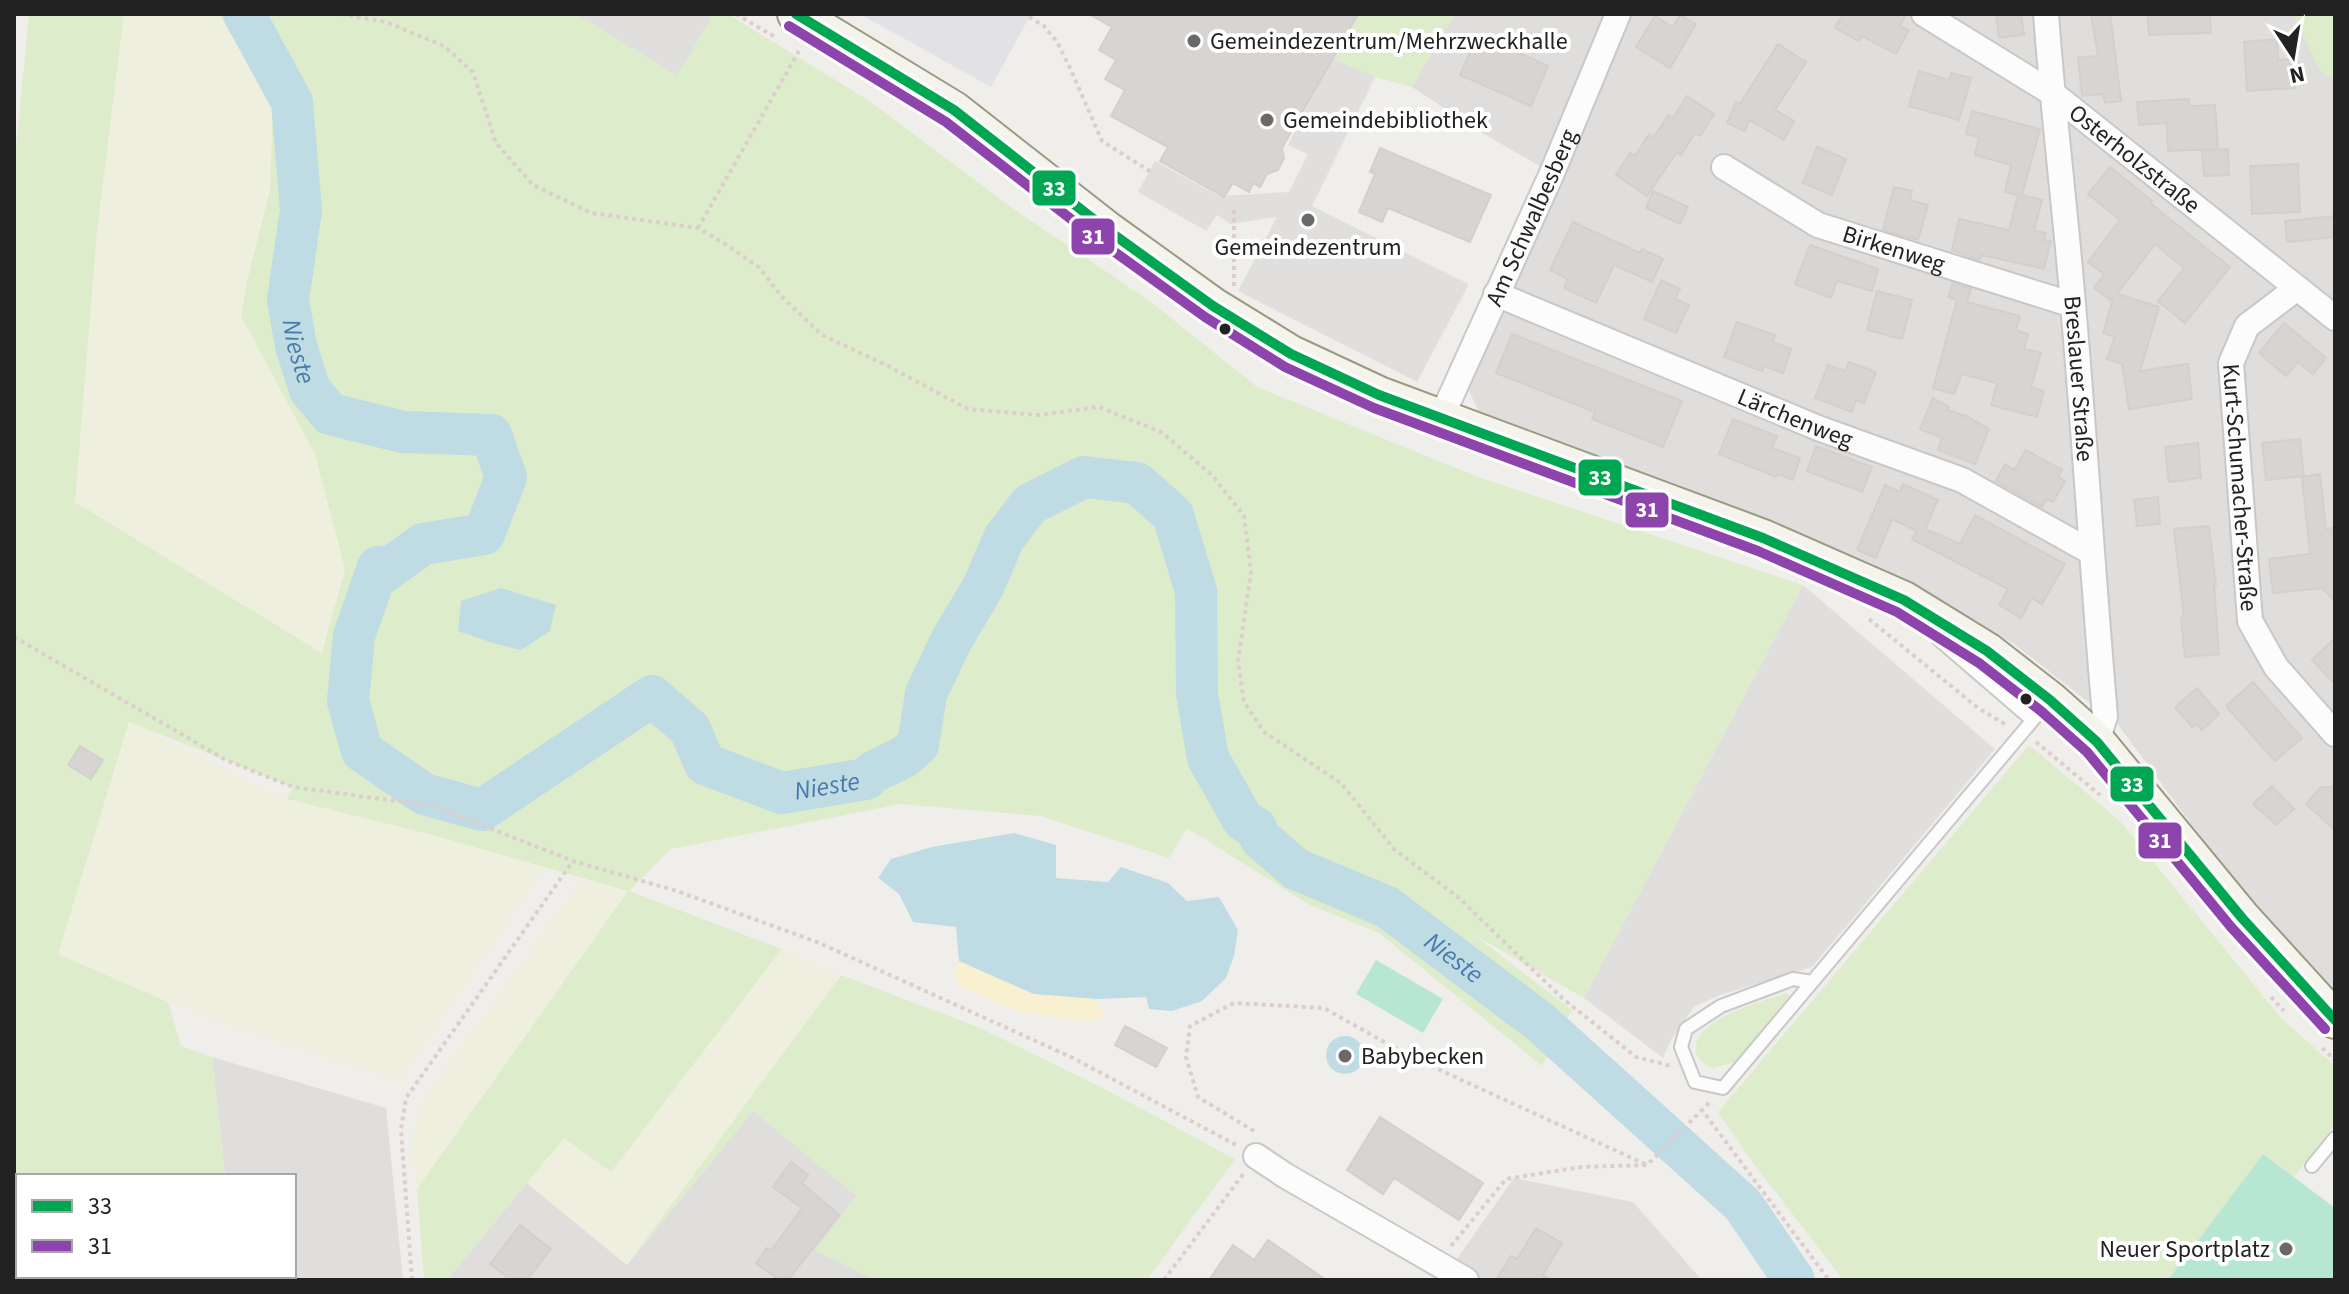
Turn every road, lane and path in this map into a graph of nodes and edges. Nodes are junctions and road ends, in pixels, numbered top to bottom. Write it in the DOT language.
graph roads {
  1 [pos="341,14"];
  2 [pos="736,14"];
  3 [pos="1618,14"];
  4 [pos="1924,14"];
  5 [pos="2046,14"];
  6 [pos="1029,17"];
  7 [pos="791,29"];
  8 [pos="799,51"];
  9 [pos="2052,93"];
  10 [pos="1724,167"];
  11 [pos="1151,172"];
  12 [pos="1234,207"];
  13 [pos="698,228"];
  14 [pos="2297,288"];
  15 [pos="1496,294"];
  16 [pos="2073,305"];
  17 [pos="1221,312"];
  18 [pos="2335,318"];
  19 [pos="1441,418"];
  20 [pos="2091,552"];
  21 [pos="1869,619"];
  22 [pos="14,637"];
  23 [pos="2041,710"];
  24 [pos="2021,733"];
  25 [pos="2335,734"];
  26 [pos="2097,742"];
  27 [pos="2108,802"];
  28 [pos="573,861"];
  29 [pos="1812,982"];
  30 [pos="2268,994"];
  31 [pos="2290,1017"];
  32 [pos="2324,1029"];
  33 [pos="2335,1060"];
  34 [pos="1689,1071"];
  35 [pos="1723,1088"];
  36 [pos="1702,1110"];
  37 [pos="2335,1138"];
  38 [pos="1258,1146"];
  39 [pos="1647,1165"];
  40 [pos="2312,1166"];
  41 [pos="1437,1264"];
  42 [pos="412,1280"];
  43 [pos="1164,1280"];
  44 [pos="1466,1280"];
  45 [pos="1829,1280"];
  1 -- 13 [label="path"];
  2 -- 7 [label="path"];
  3 -- 15 [label="street, Am Schwalbesberg"];
  4 -- 9 [label="street, Osterholzstraße"];
  5 -- 9 [label="street, Breslauer Straße"];
  6 -- 11 [label="path"];
  7 -- 17 [label="street"];
  8 -- 13 [label="path"];
  9 -- 14 [label="street, Osterholzstraße"];
  9 -- 16 [label="street, Breslauer Straße"];
  10 -- 16 [label="street, Birkenweg"];
  12 -- 17 [label="path"];
  13 -- 34 [label="path"];
  14 -- 18 [label="street, Osterholzstraße"];
  14 -- 25 [label="street, Kurt-Schumacher-Straße"];
  15 -- 19 [label="street, Am Schwalbesberg"];
  15 -- 20 [label="street, Lärchenweg"];
  16 -- 20 [label="street, Breslauer Straße"];
  17 -- 19 [label="street"];
  19 -- 23 [label="street"];
  20 -- 26 [label="street, Breslauer Straße"];
  21 -- 24 [label="path"];
  22 -- 28 [label="path"];
  23 -- 24 [label="lane"];
  23 -- 26 [label="street"];
  24 -- 27 [label="path"];
  24 -- 29 [label="lane"];
  26 -- 32 [label="street"];
  28 -- 38 [label="path"];
  28 -- 42 [label="path"];
  29 -- 34 [label="lane"];
  29 -- 35 [label="lane"];
  30 -- 31 [label="path"];
  32 -- 33 [label="path"];
  34 -- 35 [label="lane"];
  35 -- 36 [label="path"];
  36 -- 39 [label="path"];
  36 -- 45 [label="path"];
  37 -- 40 [label="lane"];
  38 -- 39 [label="path"];
  38 -- 41 [label="street"];
  38 -- 43 [label="path"];
  39 -- 41 [label="path"];
  41 -- 44 [label="street"];
}
